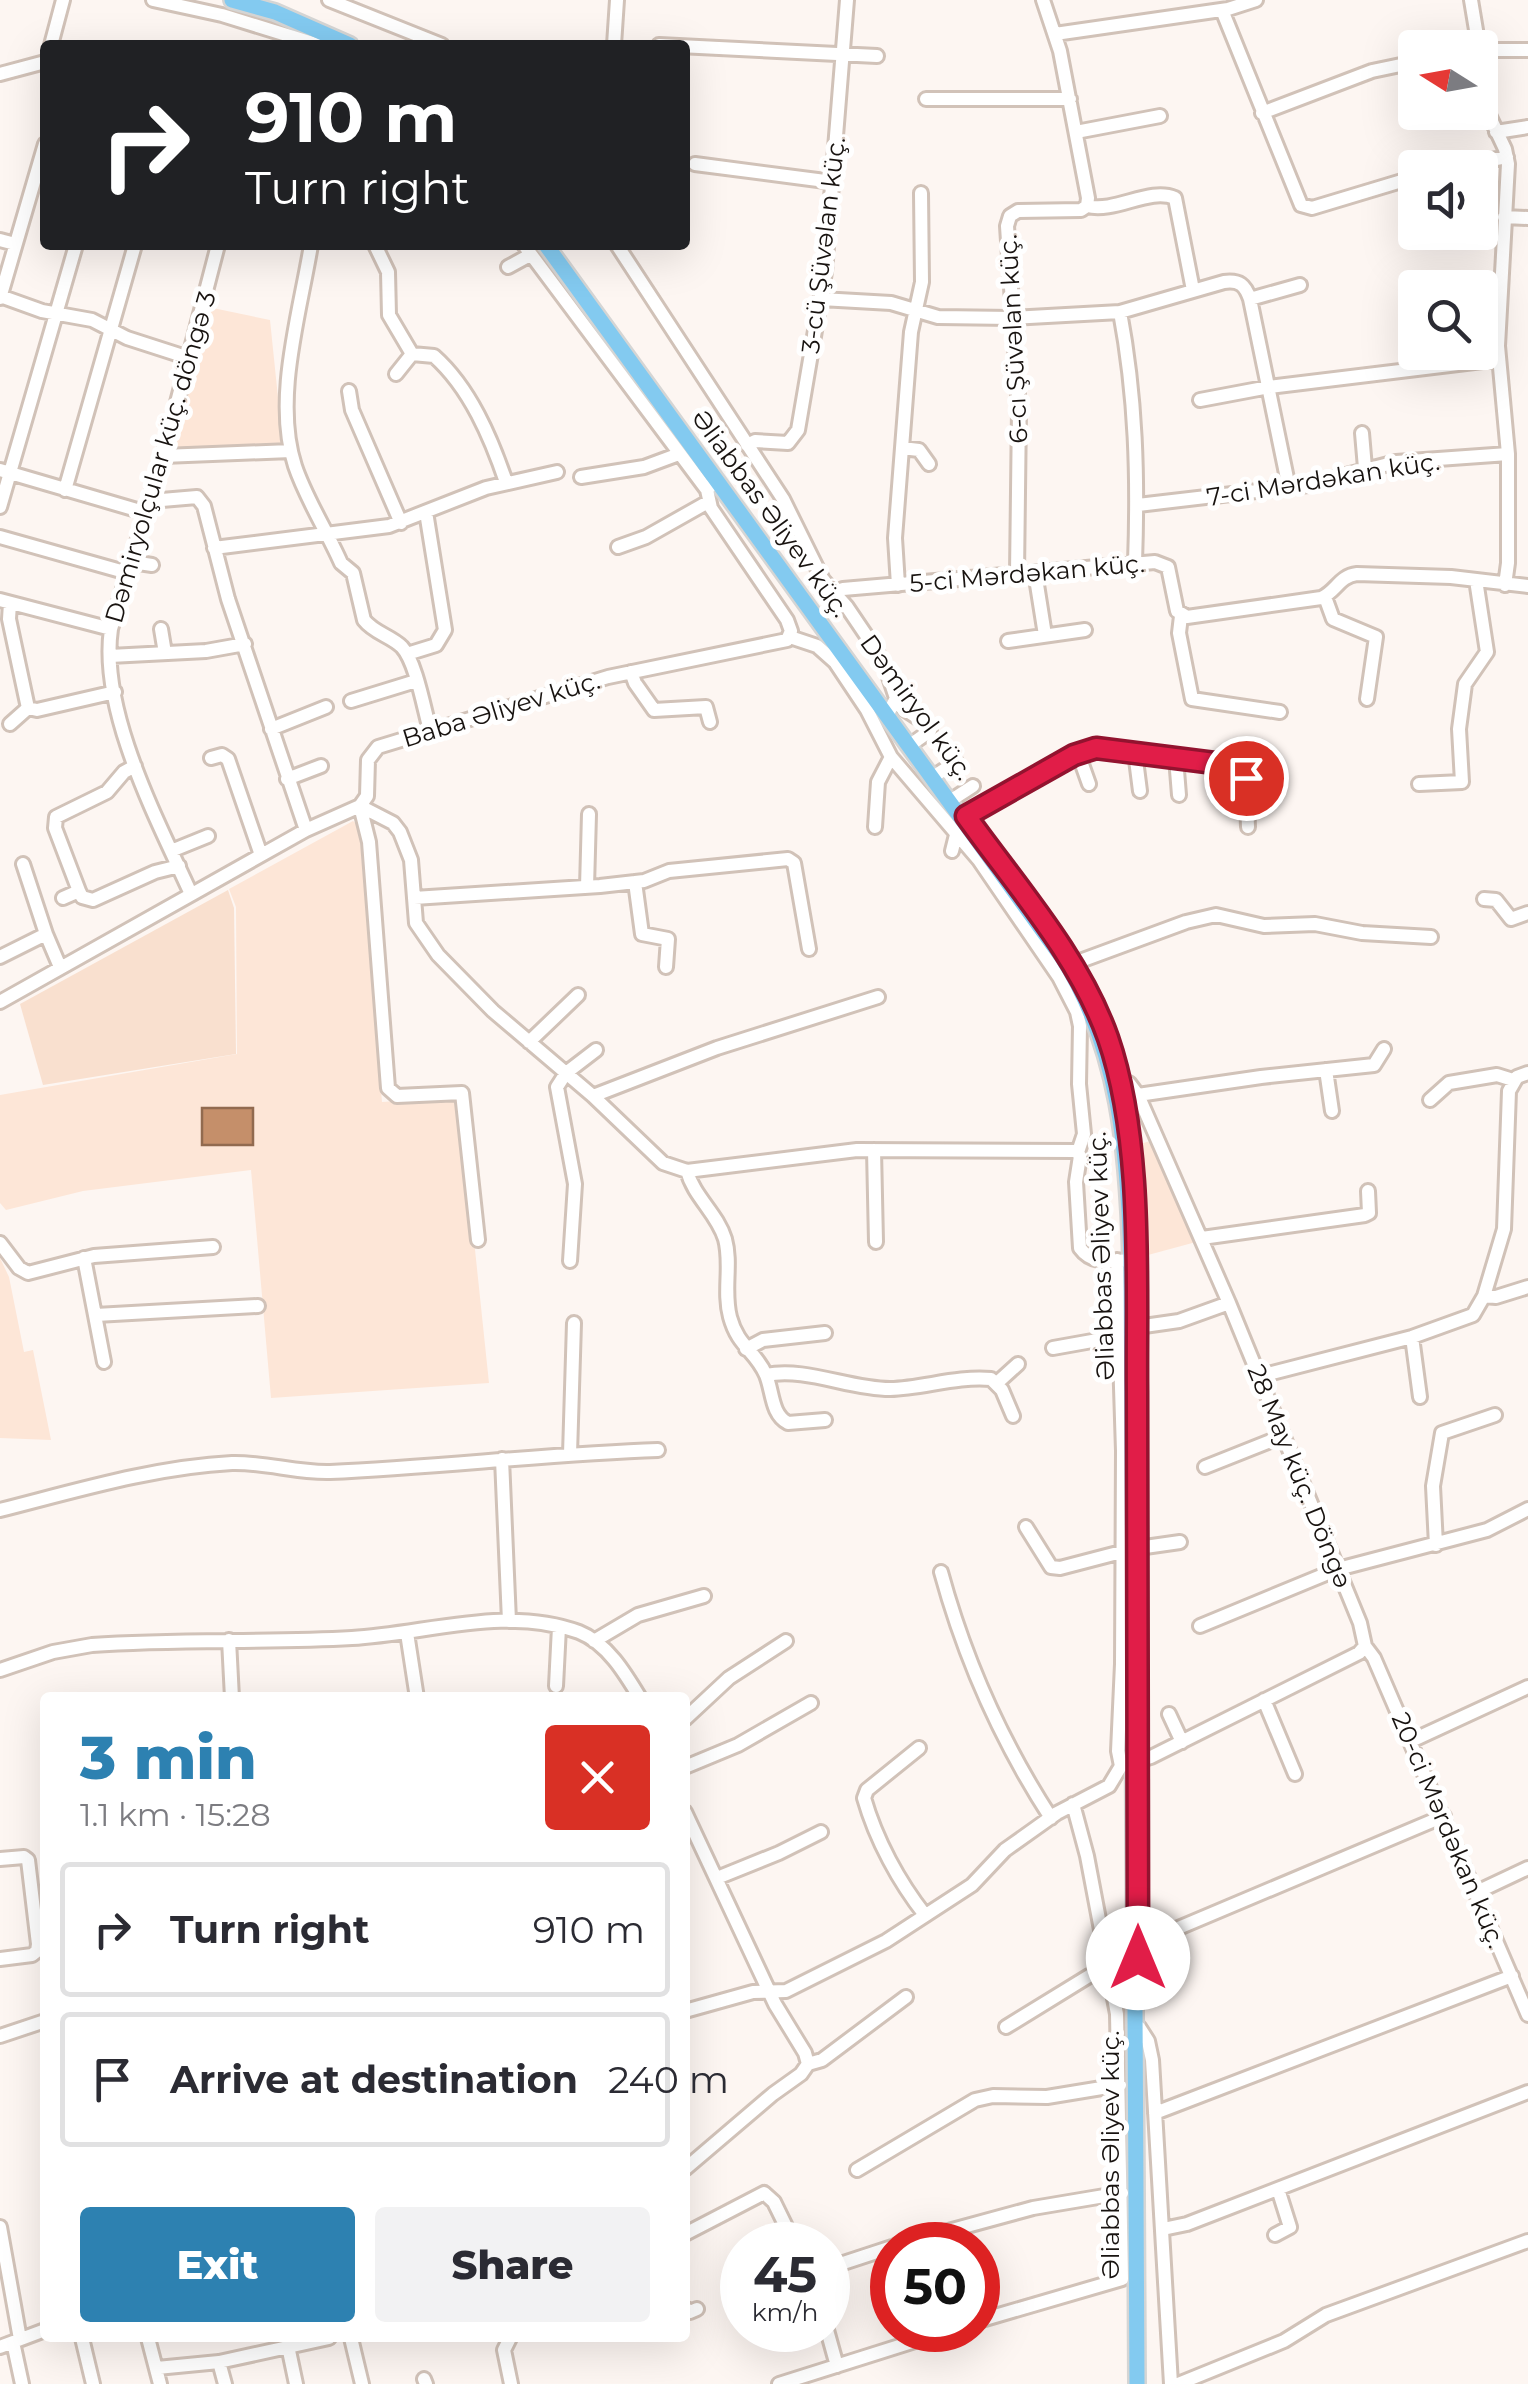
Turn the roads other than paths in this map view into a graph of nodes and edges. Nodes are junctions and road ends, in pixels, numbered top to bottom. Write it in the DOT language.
graph roads {
  1 [pos="62,0"];
  2 [pos="153,0"];
  3 [pos="232,0"];
  4 [pos="250,0"];
  5 [pos="328,0"];
  6 [pos="616,0"];
  7 [pos="848,0"];
  8 [pos="1043,0"];
  9 [pos="1256,0"];
  10 [pos="1471,0"];
  11 [pos="1222,10"];
  12 [pos="1476,30"];
  13 [pos="1055,34"];
  14 [pos="52,40"];
  15 [pos="303,40"];
  16 [pos="339,40"];
  17 [pos="349,40"];
  18 [pos="429,40"];
  19 [pos="614,40"];
  20 [pos="690,47"];
  21 [pos="1528,50"];
  22 [pos="1498,51"];
  23 [pos="842,54"];
  24 [pos="877,56"];
  25 [pos="40,63"];
  26 [pos="1398,66"];
  27 [pos="0,74"];
  28 [pos="1070,98"];
  29 [pos="926,99"];
  30 [pos="1262,114"];
  31 [pos="1160,116"];
  32 [pos="1528,127"];
  33 [pos="1076,132"];
  34 [pos="1496,132"];
  35 [pos="1507,156"];
  36 [pos="1498,158"];
  37 [pos="40,161"];
  38 [pos="696,164"];
  39 [pos="1398,181"];
  40 [pos="833,182"];
  41 [pos="921,193"];
  42 [pos="1087,206"];
  43 [pos="1504,217"];
  44 [pos="1528,218"];
  45 [pos="0,240"];
  46 [pos="15,244"];
  47 [pos="75,250"];
  48 [pos="133,250"];
  49 [pos="217,250"];
  50 [pos="310,250"];
  51 [pos="377,250"];
  52 [pos="527,250"];
  53 [pos="551,250"];
  54 [pos="552,250"];
  55 [pos="620,250"];
  56 [pos="508,267"];
  57 [pos="1300,285"];
  58 [pos="1193,290"];
  59 [pos="0,297"];
  60 [pos="821,299"];
  61 [pos="1250,299"];
  62 [pos="917,311"];
  63 [pos="56,312"];
  64 [pos="1120,312"];
  65 [pos="1012,318"];
  66 [pos="110,328"];
  67 [pos="412,354"];
  68 [pos="189,358"];
  69 [pos="1499,359"];
  70 [pos="396,374"];
  71 [pos="1269,387"];
  72 [pos="348,392"];
  73 [pos="1200,400"];
  74 [pos="1362,433"];
  75 [pos="747,444"];
  76 [pos="902,448"];
  77 [pos="291,451"];
  78 [pos="679,454"];
  79 [pos="1508,454"];
  80 [pos="163,456"];
  81 [pos="928,464"];
  82 [pos="1365,468"];
  83 [pos="5,472"];
  84 [pos="558,472"];
  85 [pos="581,477"];
  86 [pos="506,482"];
  87 [pos="1290,488"];
  88 [pos="65,490"];
  89 [pos="711,491"];
  90 [pos="1138,505"];
  91 [pos="0,507"];
  92 [pos="148,507"];
  93 [pos="426,512"];
  94 [pos="401,522"];
  95 [pos="329,534"];
  96 [pos="0,537"];
  97 [pos="618,547"];
  98 [pos="214,548"];
  99 [pos="1135,563"];
  100 [pos="152,565"];
  101 [pos="130,568"];
  102 [pos="1035,572"];
  103 [pos="1017,574"];
  104 [pos="1476,580"];
  105 [pos="898,585"];
  106 [pos="1505,586"];
  107 [pos="1528,586"];
  108 [pos="834,592"];
  109 [pos="1325,597"];
  110 [pos="5,601"];
  111 [pos="1181,616"];
  112 [pos="112,628"];
  113 [pos="161,629"];
  114 [pos="1085,630"];
  115 [pos="1045,635"];
  116 [pos="790,637"];
  117 [pos="1008,640"];
  118 [pos="245,644"];
  119 [pos="165,653"];
  120 [pos="407,654"];
  121 [pos="110,656"];
  122 [pos="631,672"];
  123 [pos="416,681"];
  124 [pos="115,692"];
  125 [pos="1367,699"];
  126 [pos="352,701"];
  127 [pos="326,706"];
  128 [pos="28,708"];
  129 [pos="891,710"];
  130 [pos="1280,712"];
  131 [pos="710,722"];
  132 [pos="10,724"];
  133 [pos="271,730"];
  134 [pos="430,730"];
  135 [pos="912,743"];
  136 [pos="1135,752"];
  137 [pos="1078,754"];
  138 [pos="211,758"];
  139 [pos="891,758"];
  140 [pos="1176,758"];
  141 [pos="956,762"];
  142 [pos="135,766"];
  143 [pos="322,766"];
  144 [pos="936,775"];
  145 [pos="287,778"];
  146 [pos="1089,784"];
  147 [pos="1420,784"];
  148 [pos="973,786"];
  149 [pos="1140,791"];
  150 [pos="1179,795"];
  151 [pos="953,799"];
  152 [pos="360,806"];
  153 [pos="590,814"];
  154 [pos="966,816"];
  155 [pos="1248,827"];
  156 [pos="875,828"];
  157 [pos="306,830"];
  158 [pos="956,835"];
  159 [pos="208,836"];
  160 [pos="172,850"];
  161 [pos="952,851"];
  162 [pos="261,855"];
  163 [pos="23,864"];
  164 [pos="179,866"];
  165 [pos="634,882"];
  166 [pos="587,887"];
  167 [pos="79,890"];
  168 [pos="191,894"];
  169 [pos="63,898"];
  170 [pos="414,898"];
  171 [pos="1484,899"];
  172 [pos="1528,913"];
  173 [pos="46,934"];
  174 [pos="1431,936"];
  175 [pos="809,949"];
  176 [pos="0,958"];
  177 [pos="1072,964"];
  178 [pos="666,966"];
  179 [pos="60,967"];
  180 [pos="578,996"];
  181 [pos="878,998"];
  182 [pos="0,1002"];
  183 [pos="529,1042"];
  184 [pos="1384,1049"];
  185 [pos="596,1050"];
  186 [pos="1326,1070"];
  187 [pos="566,1073"];
  188 [pos="1528,1073"];
  189 [pos="1120,1080"];
  190 [pos="1514,1080"];
  191 [pos="1138,1095"];
  192 [pos="593,1096"];
  193 [pos="1430,1100"];
  194 [pos="1332,1111"];
  195 [pos="874,1150"];
  196 [pos="1078,1152"];
  197 [pos="687,1171"];
  198 [pos="1368,1191"];
  199 [pos="1202,1238"];
  200 [pos="478,1240"];
  201 [pos="876,1242"];
  202 [pos="0,1243"];
  203 [pos="212,1247"];
  204 [pos="84,1258"];
  205 [pos="1124,1260"];
  206 [pos="570,1261"];
  207 [pos="1528,1287"];
  208 [pos="1484,1296"];
  209 [pos="1229,1302"];
  210 [pos="258,1306"];
  211 [pos="96,1315"];
  212 [pos="574,1323"];
  213 [pos="1137,1326"];
  214 [pos="825,1334"];
  215 [pos="1120,1336"];
  216 [pos="1412,1336"];
  217 [pos="1053,1348"];
  218 [pos="746,1349"];
  219 [pos="104,1362"];
  220 [pos="1018,1364"];
  221 [pos="766,1375"];
  222 [pos="1260,1376"];
  223 [pos="997,1382"];
  224 [pos="1420,1398"];
  225 [pos="1495,1415"];
  226 [pos="1014,1416"];
  227 [pos="825,1420"];
  228 [pos="1283,1436"];
  229 [pos="658,1450"];
  230 [pos="570,1454"];
  231 [pos="502,1458"];
  232 [pos="1205,1467"];
  233 [pos="1528,1509"];
  234 [pos="0,1510"];
  235 [pos="1026,1528"];
  236 [pos="1180,1542"];
  237 [pos="1436,1545"];
  238 [pos="1130,1550"];
  239 [pos="1338,1569"];
  240 [pos="941,1572"];
  241 [pos="704,1596"];
  242 [pos="509,1621"];
  243 [pos="559,1626"];
  244 [pos="1200,1626"];
  245 [pos="407,1633"];
  246 [pos="229,1640"];
  247 [pos="594,1640"];
  248 [pos="786,1641"];
  249 [pos="1365,1646"];
  250 [pos="0,1670"];
  251 [pos="556,1686"];
  252 [pos="1528,1687"];
  253 [pos="232,1692"];
  254 [pos="416,1692"];
  255 [pos="636,1692"];
  256 [pos="1264,1700"];
  257 [pos="811,1703"];
  258 [pos="690,1714"];
  259 [pos="1169,1714"];
  260 [pos="1410,1741"];
  261 [pos="1182,1742"];
  262 [pos="919,1748"];
  263 [pos="1130,1763"];
  264 [pos="690,1764"];
  265 [pos="1295,1774"];
  266 [pos="1073,1804"];
  267 [pos="1444,1816"];
  268 [pos="1051,1818"];
  269 [pos="690,1822"];
  270 [pos="821,1832"];
  271 [pos="0,1859"];
  272 [pos="1528,1868"];
  273 [pos="717,1878"];
  274 [pos="1477,1892"];
  275 [pos="925,1915"];
  276 [pos="0,1959"];
  277 [pos="1111,1970"];
  278 [pos="1512,1976"];
  279 [pos="1138,1990"];
  280 [pos="770,1992"];
  281 [pos="906,1997"];
  282 [pos="690,2010"];
  283 [pos="1528,2016"];
  284 [pos="40,2023"];
  285 [pos="1006,2027"];
  286 [pos="1139,2027"];
  287 [pos="0,2036"];
  288 [pos="808,2064"];
  289 [pos="1120,2086"];
  290 [pos="1528,2092"];
  291 [pos="1155,2113"];
  292 [pos="690,2165"];
  293 [pos="857,2170"];
  294 [pos="1278,2189"];
  295 [pos="1122,2193"];
  296 [pos="784,2222"];
  297 [pos="982,2222"];
  298 [pos="0,2227"];
  299 [pos="1163,2229"];
  300 [pos="690,2231"];
  301 [pos="1276,2236"];
  302 [pos="1528,2242"];
  303 [pos="1000,2315"];
  304 [pos="40,2332"];
  305 [pos="83,2342"];
  306 [pos="149,2342"];
  307 [pos="308,2342"];
  308 [pos="351,2342"];
  309 [pos="508,2342"];
  310 [pos="11,2343"];
  311 [pos="288,2346"];
  312 [pos="832,2352"];
  313 [pos="880,2352"];
  314 [pos="220,2362"];
  315 [pos="836,2366"];
  316 [pos="157,2368"];
  317 [pos="22,2384"];
  318 [pos="94,2384"];
  319 [pos="160,2384"];
  320 [pos="225,2384"];
  321 [pos="296,2384"];
  322 [pos="362,2384"];
  323 [pos="511,2384"];
  324 [pos="779,2384"];
  325 [pos="1139,2384"];
  326 [pos="1175,2384"];
  1 -- 14 [label="street"];
  2 -- 15 [label="street"];
  3 -- 16 [label="main road"];
  4 -- 17 [label="main road"];
  5 -- 18 [label="street"];
  6 -- 19 [label="street"];
  7 -- 23 [label="street, 3-cü Şüvəlan küç."];
  8 -- 13 [label="street"];
  9 -- 11 [label="street"];
  10 -- 12 [label="street"];
  11 -- 13 [label="street"];
  11 -- 30 [label="street"];
  13 -- 28 [label="street"];
  20 -- 23 [label="street"];
  21 -- 22 [label="street"];
  23 -- 24 [label="street"];
  23 -- 40 [label="street, 3-cü Şüvəlan küç."];
  25 -- 27 [label="street"];
  26 -- 30 [label="street"];
  28 -- 29 [label="street"];
  28 -- 33 [label="street"];
  30 -- 39 [label="street"];
  31 -- 33 [label="street"];
  32 -- 34 [label="street"];
  33 -- 42 [label="street"];
  34 -- 35 [label="street"];
  35 -- 36 [label="street"];
  35 -- 43 [label="street"];
  37 -- 46 [label="street"];
  38 -- 40 [label="street"];
  40 -- 60 [label="street, 3-cü Şüvəlan küç."];
  41 -- 62 [label="street"];
  42 -- 58 [label="street"];
  42 -- 65 [label="street, 6-cı Şüvəlan küç."];
  43 -- 44 [label="street"];
  43 -- 69 [label="street"];
  45 -- 46 [label="street"];
  46 -- 59 [label="street"];
  47 -- 63 [label="street"];
  48 -- 66 [label="street"];
  49 -- 68 [label="street, Dəmiryolçular küç. döngə 3"];
  50 -- 77 [label="street"];
  51 -- 67 [label="street"];
  52 -- 56 [label="street"];
  52 -- 78 [label="street"];
  53 -- 89 [label="main road, Əliabbas Əliyev küç."];
  54 -- 129 [label="main road, Dəmiryol küç."];
  55 -- 75 [label="street"];
  57 -- 61 [label="street"];
  58 -- 61 [label="street"];
  58 -- 64 [label="street"];
  59 -- 63 [label="street"];
  60 -- 62 [label="street"];
  60 -- 75 [label="street, 3-cü Şüvəlan küç."];
  61 -- 71 [label="street"];
  62 -- 65 [label="street"];
  62 -- 76 [label="street"];
  63 -- 66 [label="street"];
  63 -- 83 [label="street"];
  64 -- 65 [label="street"];
  64 -- 90 [label="street"];
  65 -- 103 [label="street, 6-cı Şüvəlan küç."];
  66 -- 68 [label="street"];
  66 -- 88 [label="street"];
  67 -- 70 [label="street"];
  67 -- 86 [label="street"];
  68 -- 80 [label="street, Dəmiryolçular küç. döngə 3"];
  69 -- 71 [label="street"];
  69 -- 79 [label="street"];
  71 -- 73 [label="street"];
  71 -- 87 [label="street"];
  72 -- 94 [label="street"];
  74 -- 82 [label="street"];
  75 -- 108 [label="street"];
  76 -- 81 [label="street"];
  76 -- 105 [label="street"];
  77 -- 80 [label="street"];
  77 -- 95 [label="street"];
  78 -- 85 [label="street"];
  78 -- 89 [label="street"];
  79 -- 82 [label="street, 7-ci Mərdəkan küç."];
  79 -- 106 [label="street"];
  80 -- 92 [label="street, Dəmiryolçular küç. döngə 3"];
  82 -- 87 [label="street, 7-ci Mərdəkan küç."];
  83 -- 88 [label="street"];
  83 -- 91 [label="street"];
  84 -- 86 [label="street"];
  86 -- 93 [label="street"];
  87 -- 90 [label="street, 7-ci Mərdəkan küç."];
  88 -- 92 [label="street"];
  89 -- 97 [label="street"];
  89 -- 116 [label="street"];
  89 -- 129 [label="main road, Əliabbas Əliyev küç."];
  90 -- 99 [label="street"];
  92 -- 98 [label="street"];
  92 -- 101 [label="street, Dəmiryolçular küç. döngə 3"];
  93 -- 94 [label="street"];
  93 -- 120 [label="street"];
  94 -- 95 [label="street"];
  95 -- 98 [label="street"];
  95 -- 120 [label="street"];
  96 -- 101 [label="street"];
  98 -- 118 [label="street"];
  99 -- 102 [label="street, 5-ci Mərdəkan küç."];
  99 -- 111 [label="street, 5-ci Mərdəkan küç."];
  100 -- 101 [label="street"];
  101 -- 112 [label="street, Dəmiryolçular küç. döngə 3"];
  102 -- 103 [label="street, 5-ci Mərdəkan küç."];
  102 -- 115 [label="street"];
  103 -- 105 [label="street, 5-ci Mərdəkan küç."];
  104 -- 106 [label="street"];
  104 -- 109 [label="street"];
  104 -- 147 [label="street"];
  105 -- 108 [label="street, 5-ci Mərdəkan küç."];
  106 -- 107 [label="street"];
  108 -- 129 [label="street"];
  109 -- 111 [label="street"];
  109 -- 125 [label="street"];
  110 -- 112 [label="street"];
  110 -- 128 [label="street"];
  111 -- 130 [label="street"];
  112 -- 121 [label="street, Dəmiryolçular küç. döngə 3"];
  113 -- 119 [label="street"];
  114 -- 115 [label="street"];
  115 -- 117 [label="street"];
  116 -- 122 [label="street, Baba Əliyev küç."];
  116 -- 139 [label="street, Dəmiryol küç."];
  118 -- 119 [label="street"];
  118 -- 133 [label="street"];
  119 -- 121 [label="street"];
  120 -- 123 [label="street"];
  121 -- 124 [label="street, Dəmiryolçular küç. döngə 3"];
  122 -- 131 [label="street"];
  122 -- 134 [label="street, Baba Əliyev küç."];
  123 -- 126 [label="street"];
  123 -- 134 [label="street"];
  124 -- 128 [label="street"];
  124 -- 142 [label="street, Dəmiryolçular küç. döngə 3"];
  127 -- 133 [label="street"];
  128 -- 132 [label="street"];
  129 -- 135 [label="main road, Dəmiryol küç."];
  129 -- 135 [label="street"];
  129 -- 205 [label="main road, Əliabbas Əliyev küç."];
  133 -- 145 [label="street"];
  134 -- 152 [label="street, Baba Əliyev küç."];
  135 -- 144 [label="main road, Dəmiryol küç."];
  136 -- 137 [label="street"];
  136 -- 140 [label="street"];
  136 -- 149 [label="street"];
  137 -- 146 [label="street"];
  137 -- 154 [label="street"];
  138 -- 162 [label="street"];
  139 -- 156 [label="street"];
  139 -- 158 [label="street, Dəmiryol küç."];
  140 -- 150 [label="street"];
  140 -- 155 [label="street"];
  141 -- 144 [label="street"];
  142 -- 160 [label="street, Dəmiryolçular küç. döngə 3"];
  142 -- 167 [label="street"];
  143 -- 145 [label="street"];
  144 -- 151 [label="main road, Dəmiryol küç."];
  145 -- 157 [label="street"];
  148 -- 151 [label="street"];
  151 -- 154 [label="main road, Dəmiryol küç."];
  152 -- 157 [label="street"];
  152 -- 170 [label="street"];
  152 -- 200 [label="street"];
  153 -- 166 [label="street"];
  154 -- 177 [label="main road, Dəmiryol küç."];
  157 -- 162 [label="street"];
  158 -- 161 [label="street"];
  158 -- 196 [label="street, Dəmiryol küç."];
  159 -- 160 [label="street"];
  160 -- 164 [label="street, Dəmiryolçular küç. döngə 3"];
  162 -- 168 [label="street"];
  163 -- 173 [label="street"];
  164 -- 167 [label="street"];
  164 -- 168 [label="street, Dəmiryolçular küç. döngə 3"];
  165 -- 166 [label="street"];
  165 -- 175 [label="street"];
  165 -- 178 [label="street"];
  166 -- 170 [label="street"];
  167 -- 169 [label="street"];
  168 -- 179 [label="street"];
  170 -- 183 [label="street"];
  171 -- 172 [label="street"];
  173 -- 176 [label="street"];
  173 -- 179 [label="street"];
  174 -- 177 [label="street"];
  177 -- 189 [label="main road, Dəmiryol küç."];
  179 -- 182 [label="street"];
  180 -- 183 [label="street"];
  181 -- 192 [label="street"];
  183 -- 187 [label="street"];
  184 -- 186 [label="street"];
  185 -- 187 [label="street"];
  186 -- 191 [label="street"];
  186 -- 194 [label="street"];
  187 -- 192 [label="street"];
  187 -- 206 [label="street"];
  188 -- 190 [label="street"];
  189 -- 191 [label="street, 28 May küç. Döngə"];
  189 -- 213 [label="main road, Dəmiryol küç."];
  190 -- 193 [label="street"];
  190 -- 208 [label="street"];
  191 -- 199 [label="street, 28 May küç. Döngə"];
  192 -- 197 [label="street"];
  195 -- 196 [label="street"];
  195 -- 197 [label="street"];
  195 -- 201 [label="street"];
  196 -- 205 [label="street, Dəmiryol küç."];
  197 -- 218 [label="street"];
  198 -- 199 [label="street"];
  199 -- 209 [label="street, 28 May küç. Döngə"];
  202 -- 204 [label="street"];
  203 -- 204 [label="street"];
  204 -- 211 [label="street"];
  205 -- 215 [label="street"];
  205 -- 238 [label="main road, Əliabbas Əliyev küç."];
  207 -- 208 [label="street"];
  208 -- 216 [label="street"];
  209 -- 213 [label="street"];
  209 -- 222 [label="street, 28 May küç. Döngə"];
  210 -- 211 [label="street"];
  211 -- 219 [label="street"];
  212 -- 230 [label="street"];
  213 -- 238 [label="main road, Dəmiryol küç."];
  214 -- 218 [label="street"];
  215 -- 217 [label="street"];
  215 -- 238 [label="street"];
  216 -- 222 [label="street"];
  216 -- 224 [label="street"];
  218 -- 221 [label="street"];
  220 -- 223 [label="street"];
  221 -- 223 [label="street"];
  221 -- 227 [label="street"];
  222 -- 228 [label="street, 28 May küç. Döngə"];
  223 -- 226 [label="street"];
  225 -- 237 [label="street"];
  228 -- 232 [label="street"];
  228 -- 239 [label="street, 28 May küç. Döngə"];
  229 -- 230 [label="street"];
  230 -- 231 [label="street"];
  231 -- 234 [label="street"];
  231 -- 242 [label="street"];
  233 -- 237 [label="street"];
  235 -- 238 [label="street"];
  236 -- 238 [label="street"];
  237 -- 239 [label="street"];
  238 -- 263 [label="main road, Əliabbas Əliyev küç."];
  239 -- 244 [label="street"];
  239 -- 249 [label="street, 28 May küç. Döngə"];
  240 -- 268 [label="street"];
  241 -- 247 [label="street"];
  242 -- 243 [label="street"];
  242 -- 245 [label="street"];
  243 -- 247 [label="street"];
  243 -- 251 [label="street"];
  245 -- 246 [label="street"];
  245 -- 254 [label="street"];
  246 -- 250 [label="street"];
  246 -- 253 [label="street"];
  247 -- 255 [label="street"];
  248 -- 258 [label="street"];
  249 -- 256 [label="street"];
  249 -- 260 [label="street, 20-ci Mərdəkan küç."];
  252 -- 260 [label="street"];
  256 -- 261 [label="street"];
  256 -- 265 [label="street"];
  257 -- 264 [label="street"];
  259 -- 261 [label="street"];
  260 -- 267 [label="street, 20-ci Mərdəkan küç."];
  261 -- 263 [label="street"];
  262 -- 275 [label="street"];
  263 -- 266 [label="street"];
  263 -- 279 [label="main road"];
  263 -- 325 [label="main road, Əliabbas Əliyev küç."];
  266 -- 268 [label="street"];
  266 -- 277 [label="street"];
  267 -- 274 [label="street, 20-ci Mərdəkan küç."];
  267 -- 279 [label="street"];
  268 -- 275 [label="street"];
  269 -- 273 [label="street"];
  270 -- 273 [label="street"];
  271 -- 276 [label="street"];
  272 -- 274 [label="street"];
  273 -- 280 [label="street"];
  274 -- 278 [label="street, 20-ci Mərdəkan küç."];
  275 -- 280 [label="street"];
  277 -- 285 [label="street"];
  277 -- 289 [label="street"];
  278 -- 283 [label="street, 20-ci Mərdəkan küç."];
  278 -- 291 [label="street"];
  279 -- 286 [label="main road"];
  280 -- 282 [label="street"];
  280 -- 288 [label="street"];
  281 -- 288 [label="street"];
  284 -- 287 [label="street"];
  286 -- 291 [label="street"];
  286 -- 325 [label="main road"];
  288 -- 292 [label="street"];
  289 -- 293 [label="street"];
  289 -- 295 [label="street"];
  290 -- 294 [label="street"];
  291 -- 299 [label="street"];
  294 -- 299 [label="street"];
  294 -- 301 [label="street"];
  295 -- 297 [label="street"];
  295 -- 303 [label="street"];
  296 -- 300 [label="street"];
  298 -- 310 [label="street"];
  299 -- 326 [label="street"];
  302 -- 326 [label="street"];
  304 -- 310 [label="street"];
  305 -- 318 [label="street"];
  306 -- 316 [label="street"];
  307 -- 311 [label="street"];
  308 -- 322 [label="street"];
  309 -- 323 [label="street"];
  310 -- 317 [label="street"];
  311 -- 314 [label="street"];
  311 -- 321 [label="street"];
  312 -- 315 [label="street"];
  313 -- 315 [label="street"];
  314 -- 316 [label="street"];
  314 -- 320 [label="street"];
  315 -- 324 [label="street"];
  316 -- 319 [label="street"];
}
